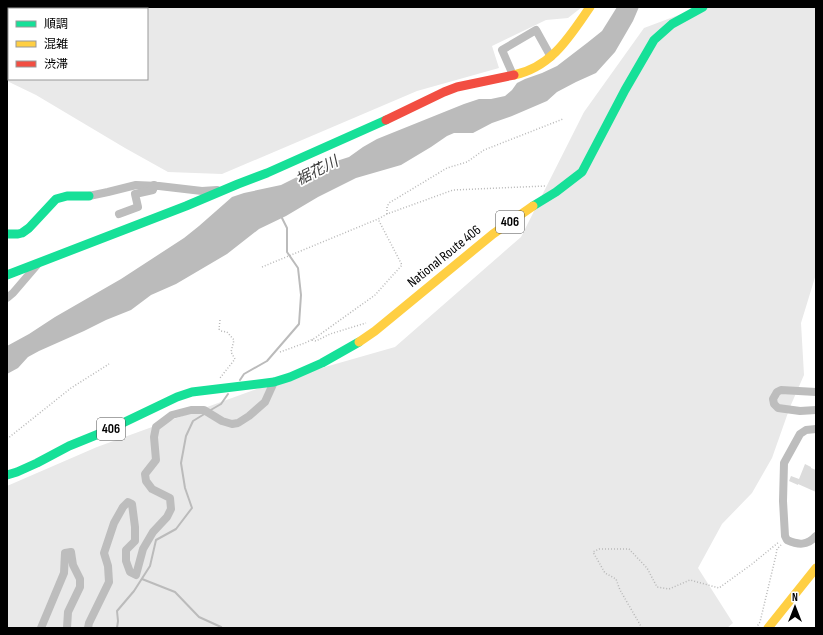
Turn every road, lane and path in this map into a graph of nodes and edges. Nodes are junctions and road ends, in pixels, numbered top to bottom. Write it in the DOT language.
graph roads {
  1 [pos="590,7"];
  2 [pos="703,7"];
  3 [pos="551,57"];
  4 [pos="513,75"];
  5 [pos="563,119"];
  6 [pos="154,185"];
  7 [pos="551,186"];
  8 [pos="227,189"];
  9 [pos="89,196"];
  10 [pos="119,214"];
  11 [pos="387,214"];
  12 [pos="378,219"];
  13 [pos="7,234"];
  14 [pos="39,263"];
  15 [pos="262,267"];
  16 [pos="7,275"];
  17 [pos="7,298"];
  18 [pos="220,320"];
  19 [pos="368,322"];
  20 [pos="312,340"];
  21 [pos="280,352"];
  22 [pos="109,364"];
  23 [pos="219,380"];
  24 [pos="274,382"];
  25 [pos="816,392"];
  26 [pos="816,410"];
  27 [pos="816,429"];
  28 [pos="7,439"];
  29 [pos="7,475"];
  30 [pos="816,536"];
  31 [pos="787,540"];
  32 [pos="816,568"];
  33 [pos="41,628"];
  34 [pos="67,628"];
  35 [pos="88,628"];
  36 [pos="642,628"];
  37 [pos="756,628"];
  38 [pos="768,628"];
  1 -- 3 [label="main road"];
  2 -- 24 [label="main road, National Route 406 / 406"];
  3 -- 4 [label="main road"];
  3 -- 4 [label="street"];
  4 -- 8 [label="main road"];
  5 -- 11 [label="path"];
  6 -- 8 [label="street"];
  6 -- 9 [label="street"];
  6 -- 10 [label="street"];
  7 -- 11 [label="path"];
  8 -- 14 [label="main road"];
  9 -- 13 [label="main road"];
  11 -- 12 [label="path"];
  12 -- 15 [label="path"];
  12 -- 20 [label="path"];
  14 -- 16 [label="main road"];
  14 -- 17 [label="street"];
  18 -- 23 [label="path"];
  19 -- 20 [label="path"];
  20 -- 21 [label="path"];
  22 -- 28 [label="path"];
  24 -- 29 [label="main road, National Route 406 / 406"];
  24 -- 35 [label="street"];
  25 -- 26 [label="street"];
  27 -- 31 [label="street"];
  30 -- 31 [label="street"];
  31 -- 36 [label="path"];
  31 -- 37 [label="path"];
  32 -- 38 [label="main road"];
  33 -- 34 [label="street"];
}
